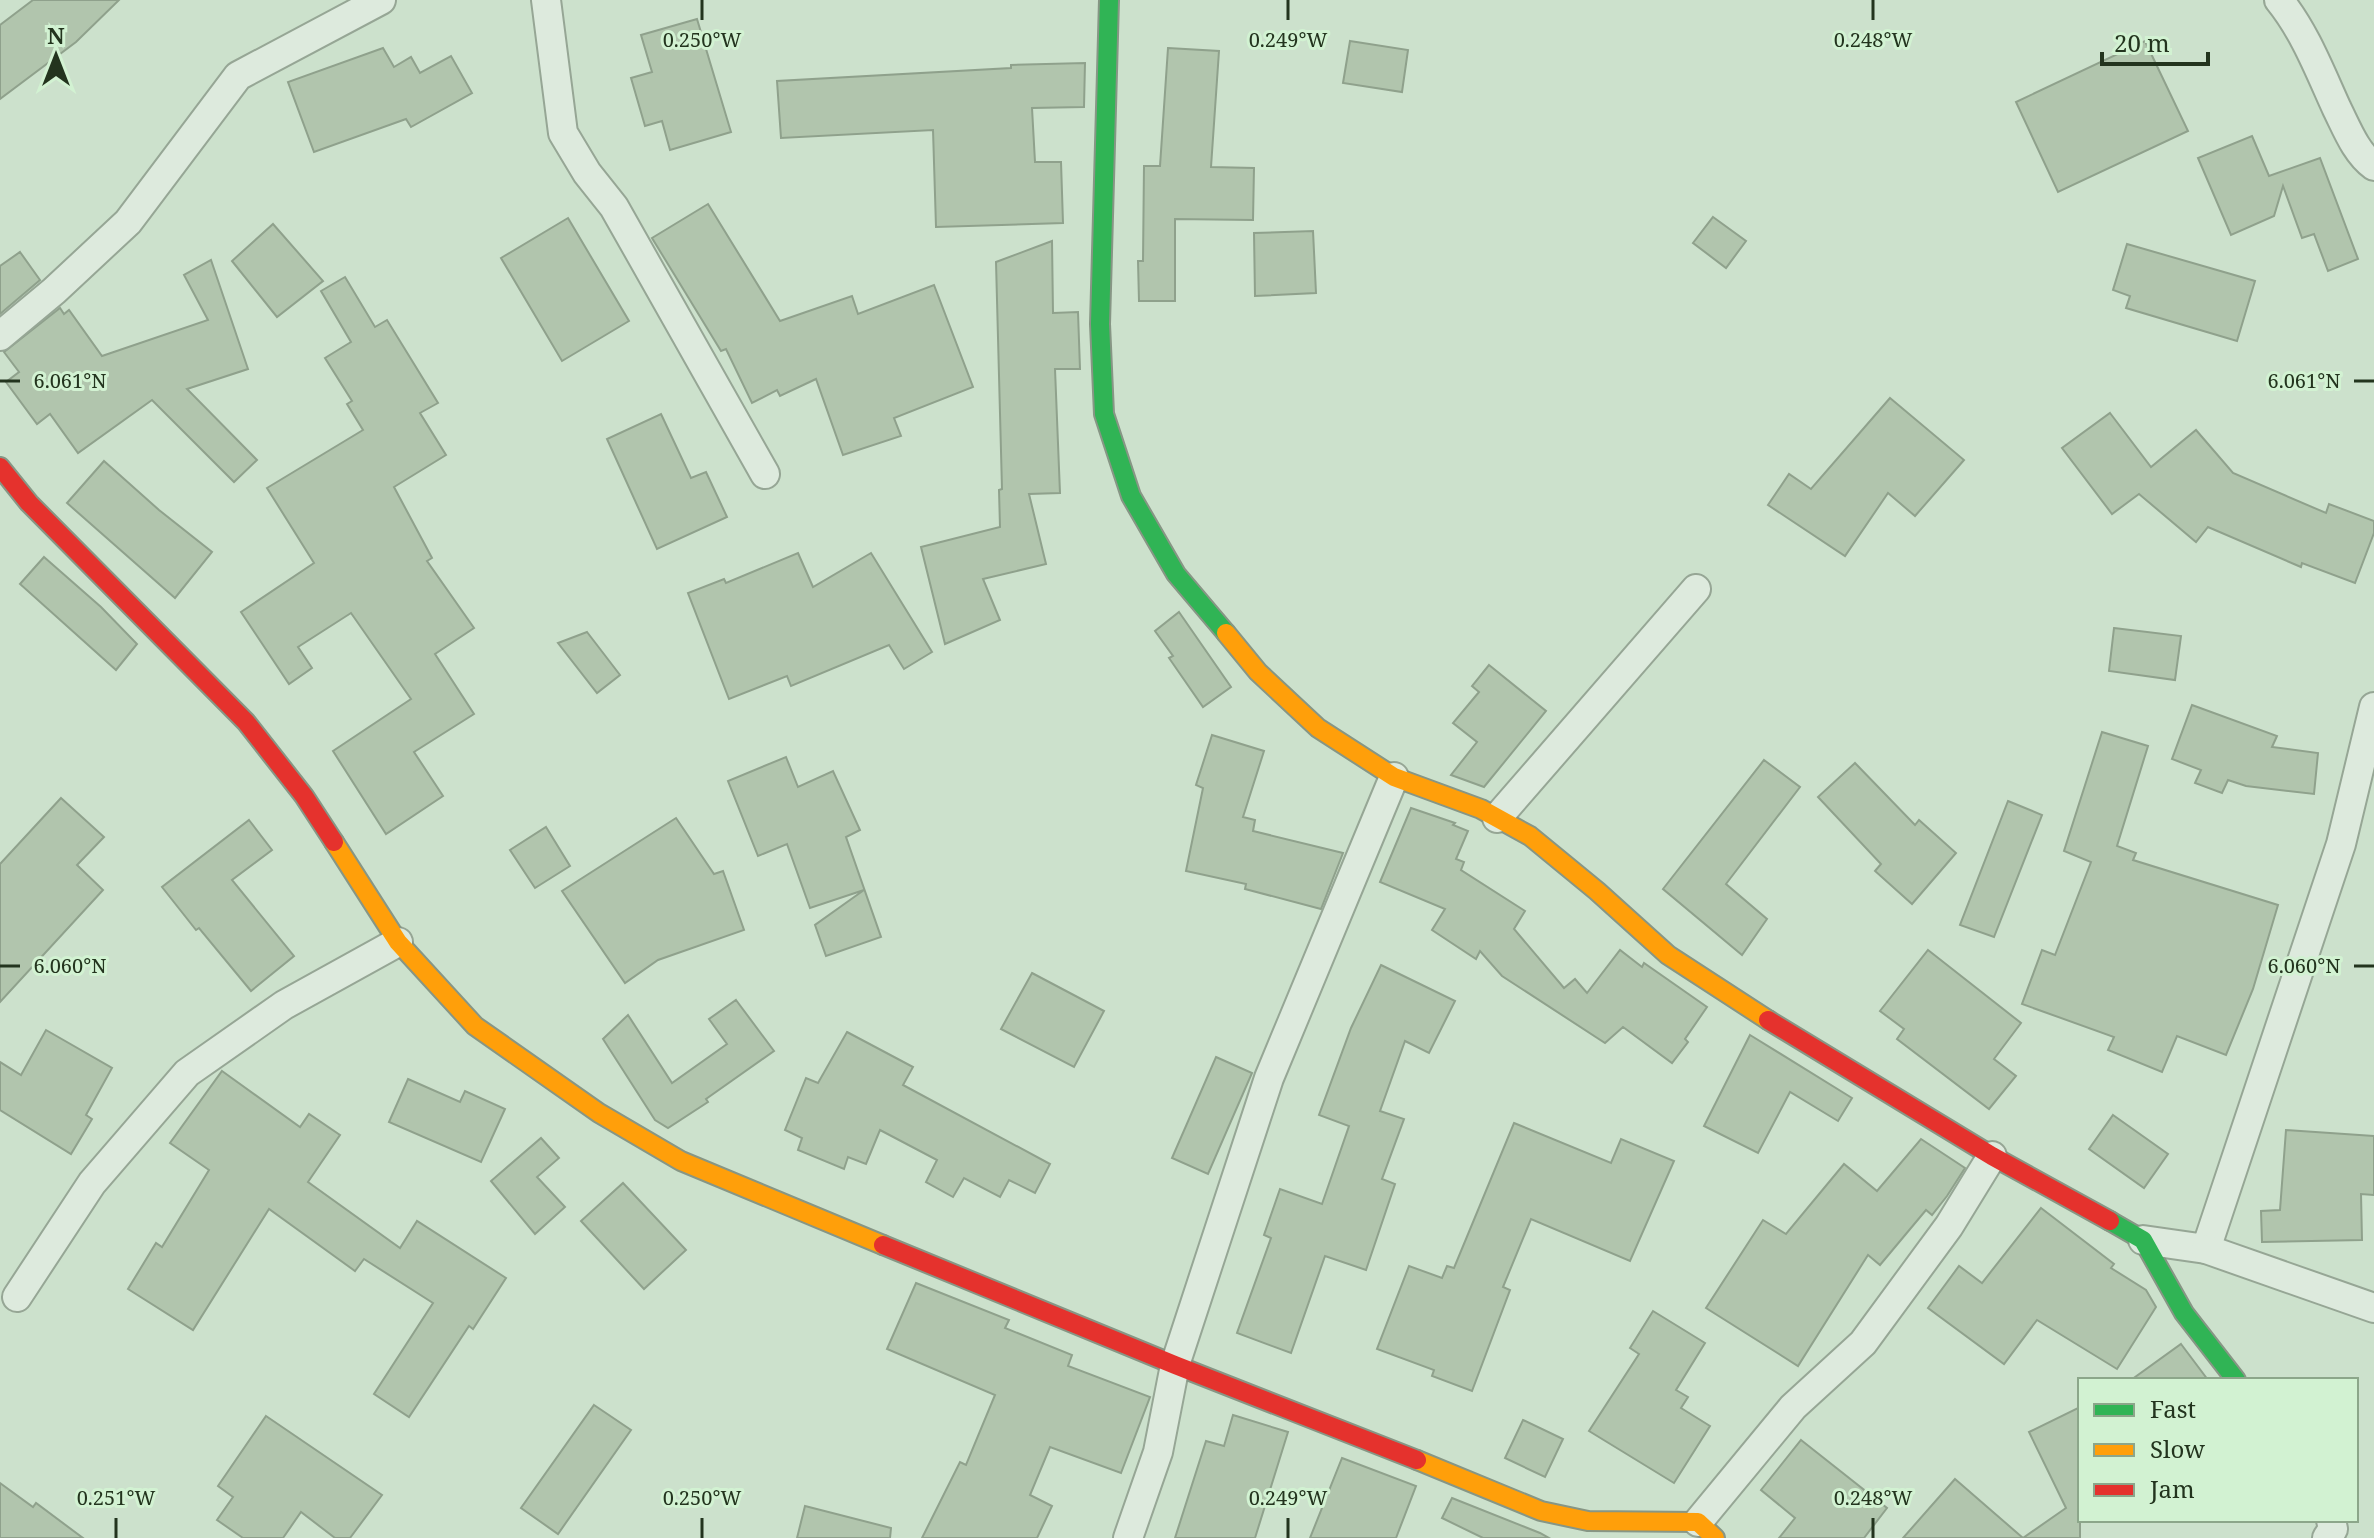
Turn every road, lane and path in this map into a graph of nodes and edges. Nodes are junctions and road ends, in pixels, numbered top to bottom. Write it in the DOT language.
graph roads {
  1 [pos="381,0"];
  2 [pos="546,0"];
  3 [pos="1109,0"];
  4 [pos="2279,0"];
  5 [pos="341,12"];
  6 [pos="2374,166"];
  7 [pos="0,336"];
  8 [pos="0,467"];
  9 [pos="765,474"];
  10 [pos="1696,589"];
  11 [pos="2374,707"];
  12 [pos="1394,777"];
  13 [pos="1497,818"];
  14 [pos="398,942"];
  15 [pos="1992,1156"];
  16 [pos="2143,1240"];
  17 [pos="2206,1249"];
  18 [pos="17,1297"];
  19 [pos="2374,1308"];
  20 [pos="1175,1365"];
  21 [pos="2234,1378"];
  22 [pos="1706,1530"];
  23 [pos="1128,1538"];
  1 -- 5 [label="street"];
  2 -- 9 [label="street"];
  3 -- 12 [label="street"];
  4 -- 6 [label="street"];
  5 -- 7 [label="street"];
  8 -- 14 [label="street"];
  10 -- 13 [label="street"];
  11 -- 17 [label="street"];
  12 -- 13 [label="street"];
  12 -- 20 [label="street"];
  13 -- 15 [label="street"];
  14 -- 18 [label="street"];
  14 -- 20 [label="street"];
  15 -- 16 [label="street"];
  15 -- 22 [label="street"];
  16 -- 17 [label="street"];
  16 -- 21 [label="street"];
  17 -- 19 [label="street"];
  20 -- 22 [label="street"];
  20 -- 23 [label="street"];
}
